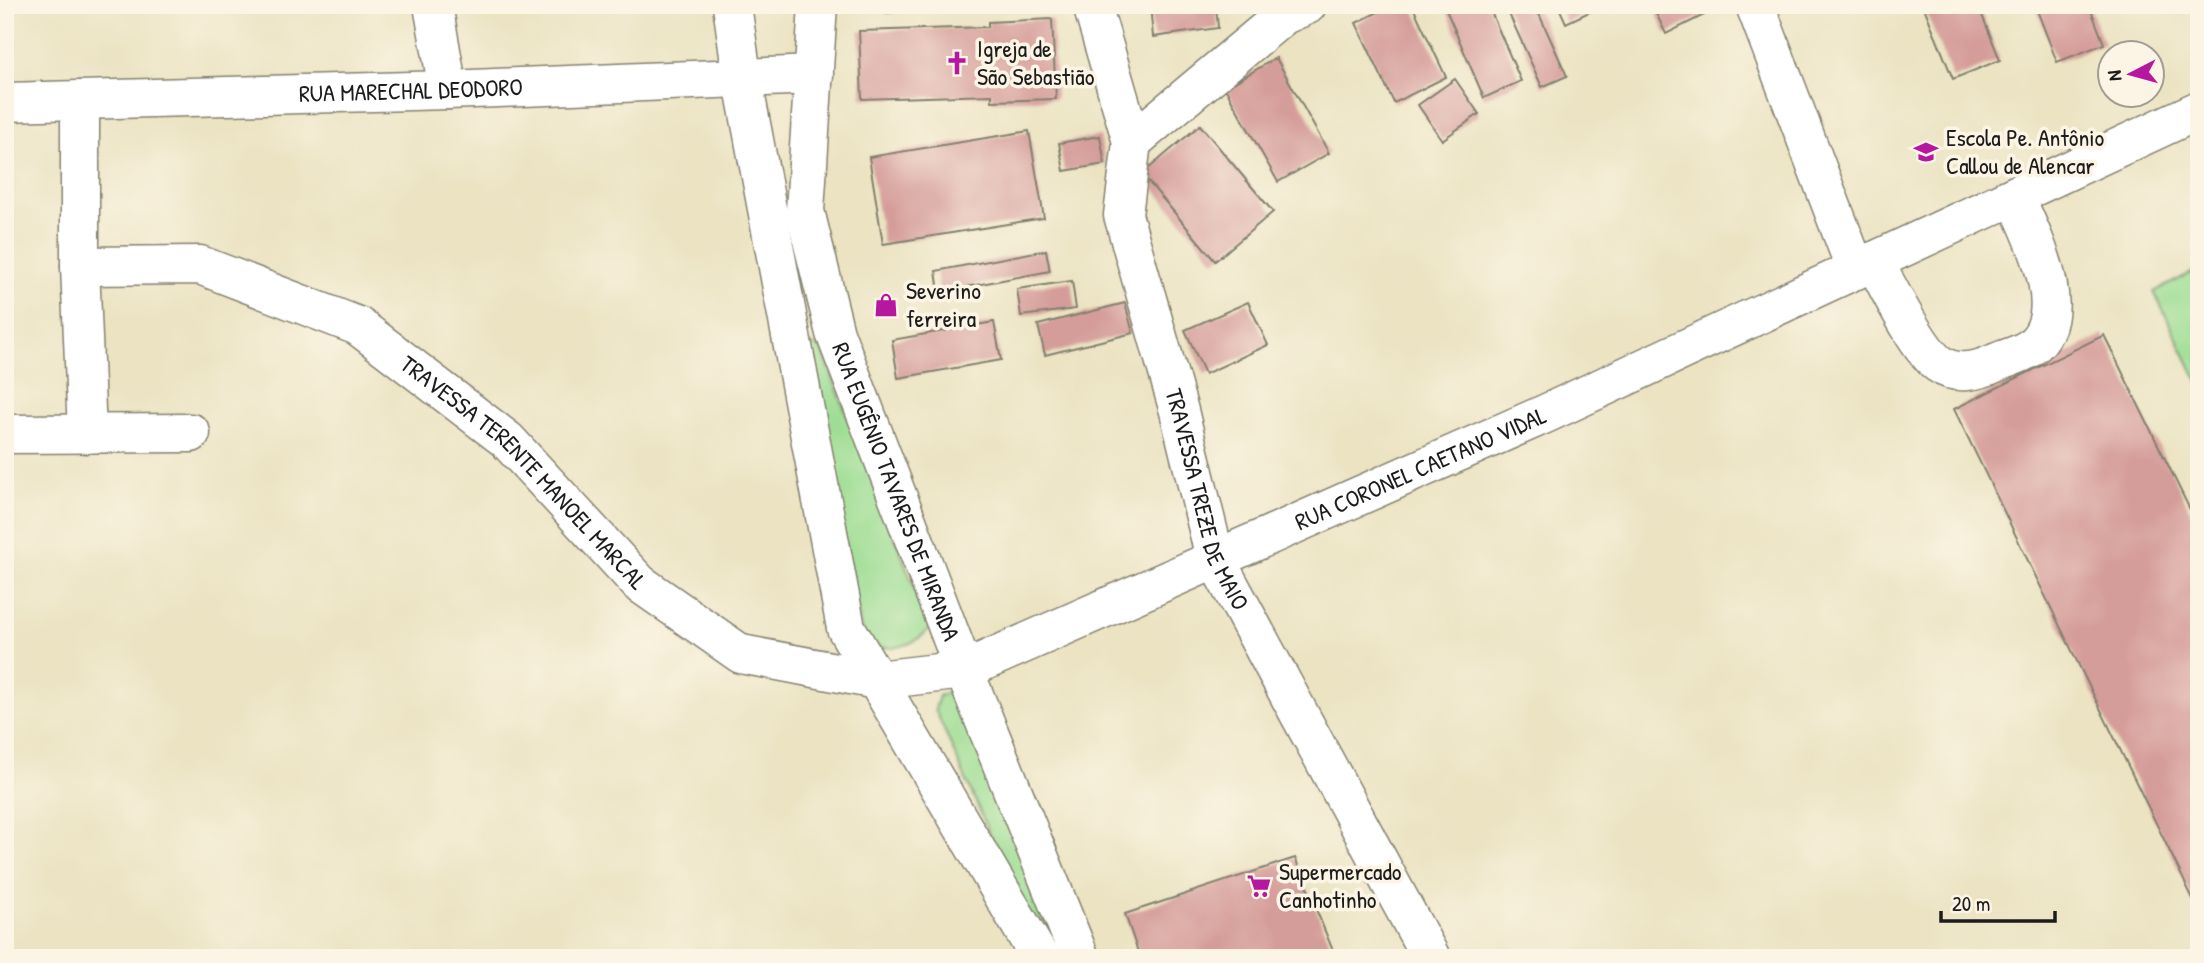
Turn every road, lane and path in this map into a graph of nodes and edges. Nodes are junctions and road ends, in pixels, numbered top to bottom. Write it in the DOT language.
graph roads {
  1 [pos="433,5"];
  2 [pos="732,5"];
  3 [pos="817,5"];
  4 [pos="1092,5"];
  5 [pos="1307,5"];
  6 [pos="1755,5"];
  7 [pos="814,75"];
  8 [pos="742,76"];
  9 [pos="448,90"];
  10 [pos="80,100"];
  11 [pos="5,102"];
  12 [pos="2199,110"];
  13 [pos="1132,142"];
  14 [pos="2015,195"];
  15 [pos="815,258"];
  16 [pos="778,263"];
  17 [pos="1865,265"];
  18 [pos="79,266"];
  19 [pos="191,433"];
  20 [pos="5,434"];
  21 [pos="87,434"];
  22 [pos="1215,558"];
  23 [pos="964,670"];
  24 [pos="877,680"];
  25 [pos="1040,958"];
  26 [pos="1080,958"];
  27 [pos="1431,958"];
  1 -- 9 [label="street"];
  2 -- 8 [label="street, RUA EUGÊNIO TAVARES DE MIRANDA"];
  3 -- 7 [label="street, RUA EUGÊNIO TAVARES DE MIRANDA"];
  4 -- 13 [label="street, TRAVESSA TREZE DE MAIO"];
  5 -- 13 [label="street"];
  6 -- 17 [label="street"];
  7 -- 8 [label="street, RUA MARECHAL DEODORO"];
  7 -- 15 [label="street, RUA EUGÊNIO TAVARES DE MIRANDA"];
  8 -- 9 [label="street, RUA MARECHAL DEODORO"];
  8 -- 16 [label="street, RUA EUGÊNIO TAVARES DE MIRANDA"];
  9 -- 10 [label="street, RUA MARECHAL DEODORO"];
  10 -- 11 [label="street, RUA MARECHAL DEODORO"];
  10 -- 18 [label="street"];
  12 -- 14 [label="street, RUA CORONEL CAETANO VIDAL"];
  13 -- 22 [label="street, TRAVESSA TREZE DE MAIO"];
  14 -- 17 [label="street, RUA CORONEL CAETANO VIDAL"];
  14 -- 17 [label="street"];
  15 -- 16 [label="street"];
  15 -- 23 [label="street, RUA EUGÊNIO TAVARES DE MIRANDA"];
  16 -- 24 [label="street, RUA EUGÊNIO TAVARES DE MIRANDA"];
  17 -- 22 [label="street, RUA CORONEL CAETANO VIDAL"];
  18 -- 21 [label="street"];
  18 -- 24 [label="street, TRAVESSA TERENTE MANOEL MARCAL"];
  19 -- 21 [label="street"];
  20 -- 21 [label="street"];
  22 -- 23 [label="street, RUA CORONEL CAETANO VIDAL"];
  22 -- 27 [label="street, TRAVESSA TREZE DE MAIO"];
  23 -- 24 [label="street, TRAVESSA TERENTE MANOEL MARCAL"];
  23 -- 26 [label="street, RUA EUGÊNIO TAVARES DE MIRANDA"];
  24 -- 25 [label="street, RUA EUGÊNIO TAVARES DE MIRANDA"];
}
